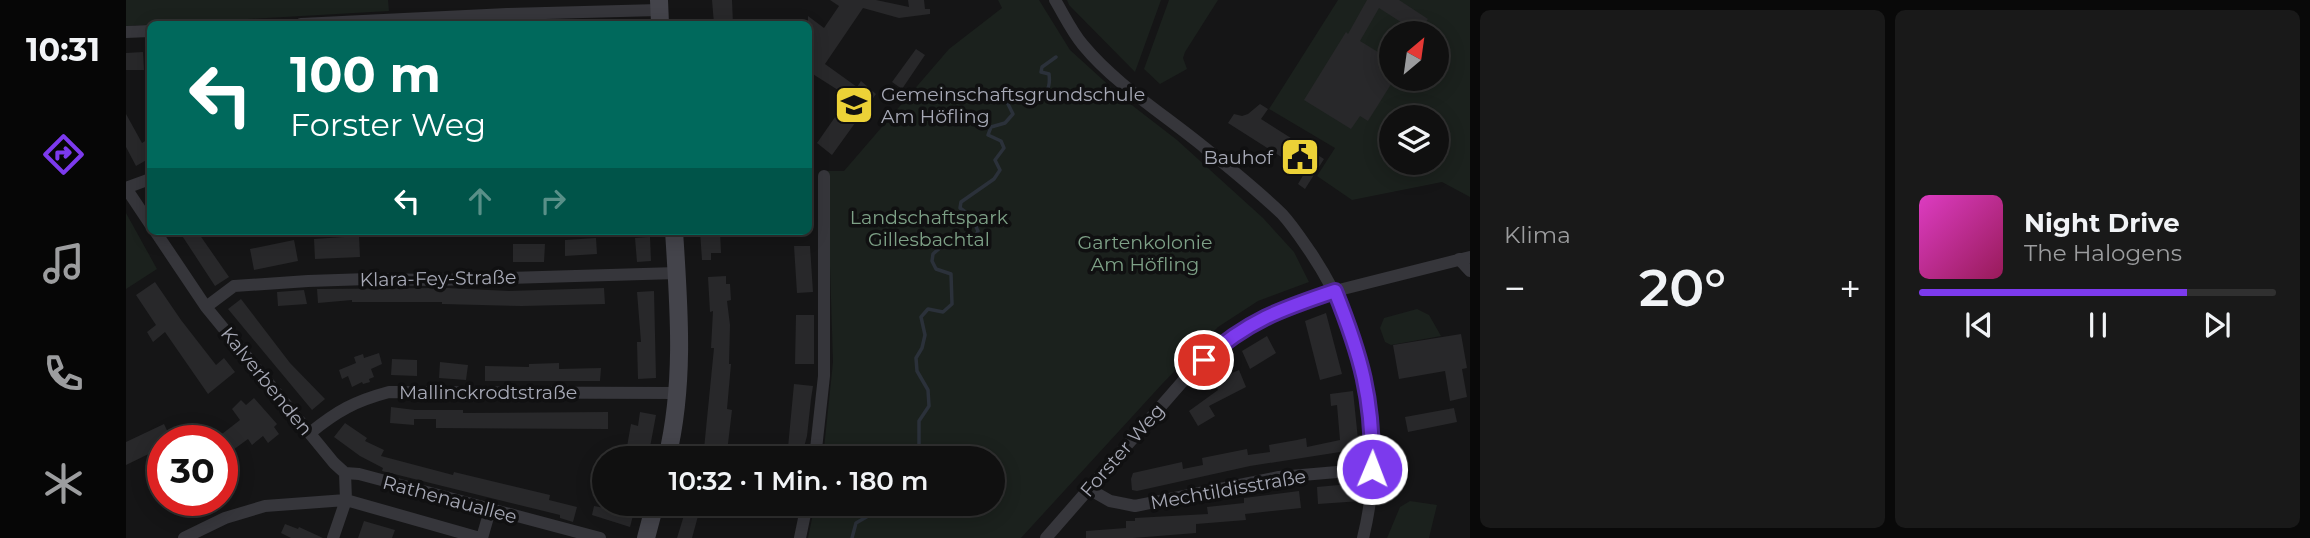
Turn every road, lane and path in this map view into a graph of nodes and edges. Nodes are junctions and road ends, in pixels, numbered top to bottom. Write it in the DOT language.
graph roads {
  1 [pos="506,0"];
  2 [pos="1055,0"];
  3 [pos="660,11"];
  4 [pos="507,14"];
  5 [pos="363,21"];
  6 [pos="147,31"];
  7 [pos="126,32"];
  8 [pos="824,176"];
  9 [pos="147,180"];
  10 [pos="126,188"];
  11 [pos="147,220"];
  12 [pos="158,235"];
  13 [pos="674,235"];
  14 [pos="1465,258"];
  15 [pos="1470,271"];
  16 [pos="677,272"];
  17 [pos="1335,291"];
  18 [pos="206,307"];
  19 [pos="678,393"];
  20 [pos="310,433"];
  21 [pos="669,446"];
  22 [pos="816,446"];
  23 [pos="1372,469"];
  24 [pos="345,473"];
  25 [pos="1089,489"];
  26 [pos="346,500"];
  27 [pos="490,510"];
  28 [pos="652,516"];
  29 [pos="805,516"];
  30 [pos="184,538"];
  31 [pos="333,538"];
  32 [pos="481,538"];
  33 [pos="597,538"];
  34 [pos="646,538"];
  35 [pos="800,538"];
  36 [pos="1046,538"];
  37 [pos="1363,538"];
  1 -- 4 [label="street"];
  2 -- 17 [label="street"];
  3 -- 4 [label="street"];
  4 -- 5 [label="street"];
  6 -- 7 [label="street"];
  8 -- 22 [label="street"];
  9 -- 10 [label="street"];
  10 -- 11 [label="street"];
  12 -- 18 [label="street, Kalverbenden"];
  13 -- 16 [label="street"];
  14 -- 15 [label="street"];
  14 -- 17 [label="street, Forster Weg"];
  16 -- 18 [label="street, Klara-Fey-Straße"];
  16 -- 19 [label="street"];
  17 -- 23 [label="street"];
  17 -- 25 [label="street, Forster Weg"];
  18 -- 20 [label="street, Kalverbenden"];
  19 -- 20 [label="street, Mallinckrodtstraße"];
  19 -- 21 [label="street"];
  20 -- 24 [label="street, Kalverbenden"];
  23 -- 25 [label="street, Mechtildisstraße"];
  23 -- 37 [label="street"];
  24 -- 26 [label="street"];
  24 -- 27 [label="street, Rathenauallee"];
  25 -- 36 [label="street, Forster Weg"];
  26 -- 30 [label="street"];
  26 -- 31 [label="street"];
  26 -- 32 [label="street, Rathenauallee"];
  27 -- 32 [label="street"];
  27 -- 33 [label="street, Rathenauallee"];
  28 -- 34 [label="street"];
  29 -- 35 [label="street"];
}
